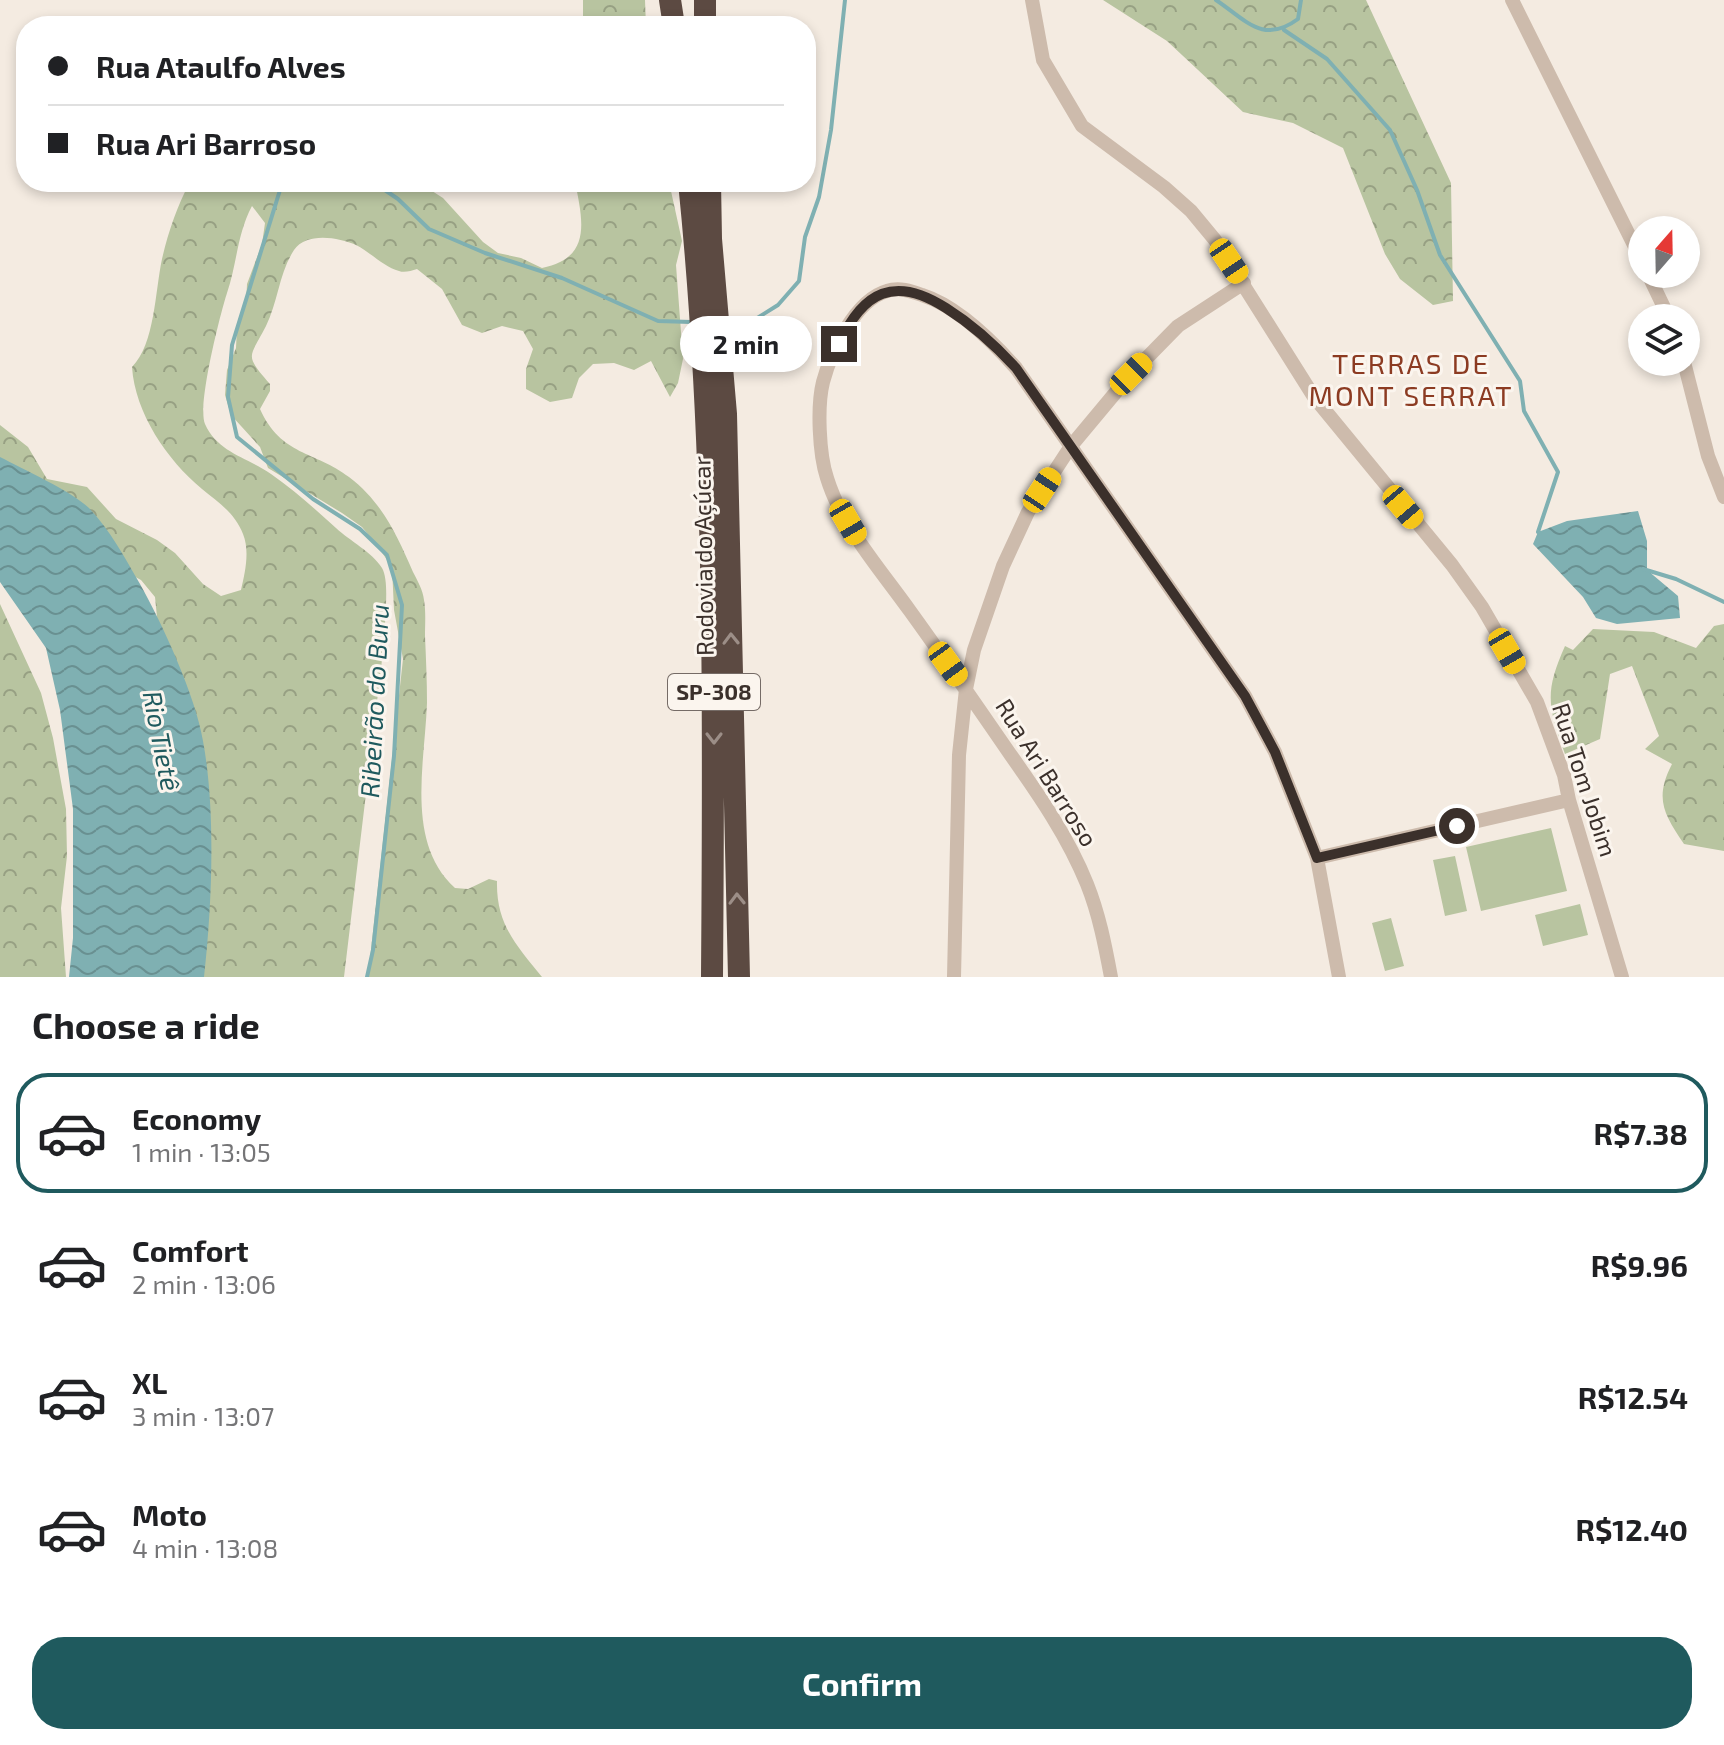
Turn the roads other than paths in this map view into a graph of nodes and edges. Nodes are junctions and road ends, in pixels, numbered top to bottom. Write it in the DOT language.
graph roads {
  1 [pos="1032,0"];
  2 [pos="1512,0"];
  3 [pos="691,192"];
  4 [pos="709,192"];
  5 [pos="1628,233"];
  6 [pos="704,244"];
  7 [pos="1244,283"];
  8 [pos="1688,376"];
  9 [pos="716,411"];
  10 [pos="1071,446"];
  11 [pos="1724,497"];
  12 [pos="966,689"];
  13 [pos="1569,800"];
  14 [pos="1317,858"];
  15 [pos="712,977"];
  16 [pos="739,977"];
  17 [pos="954,977"];
  18 [pos="1111,977"];
  19 [pos="1339,977"];
  20 [pos="1622,977"];
  1 -- 7 [label="street, Rua Tom Jobim"];
  2 -- 5 [label="street"];
  3 -- 6 [label="highway, Rodovia do Açúcar / SP-308"];
  4 -- 6 [label="highway, Rodovia do Açúcar / SP-308"];
  6 -- 9 [label="highway, Rodovia do Açúcar / SP-308"];
  7 -- 10 [label="street"];
  7 -- 13 [label="street, Rua Tom Jobim"];
  8 -- 11 [label="street"];
  9 -- 15 [label="highway, Rodovia do Açúcar / SP-308, one-way"];
  16 -- 9 [label="highway, Rodovia do Açúcar / SP-308, one-way"];
  10 -- 12 [label="street"];
  10 -- 12 [label="street, Rua Ari Barroso"];
  10 -- 14 [label="street"];
  12 -- 17 [label="street"];
  12 -- 18 [label="street, Rua Ari Barroso"];
  13 -- 14 [label="street"];
  13 -- 20 [label="street, Rua Tom Jobim"];
  14 -- 19 [label="street"];
}
